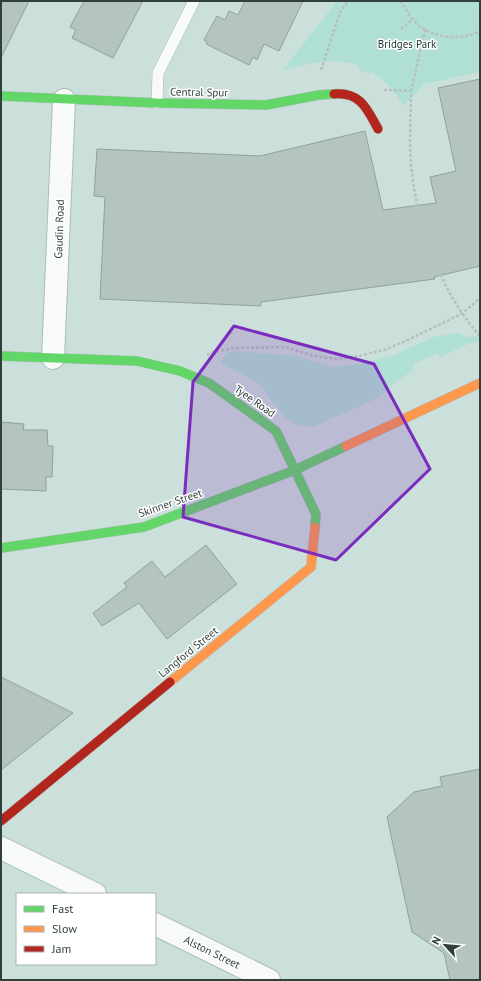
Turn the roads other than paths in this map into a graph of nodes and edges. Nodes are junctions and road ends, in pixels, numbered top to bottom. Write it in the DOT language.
graph roads {
  1 [pos="194,1"];
  2 [pos="1,96"];
  3 [pos="64,100"];
  4 [pos="156,103"];
  5 [pos="378,129"];
  6 [pos="1,356"];
  7 [pos="53,358"];
  8 [pos="480,383"];
  9 [pos="295,470"];
  10 [pos="1,548"];
  11 [pos="1,821"];
  12 [pos="1,848"];
  13 [pos="93,893"];
  14 [pos="156,924"];
  15 [pos="269,980"];
  1 -- 4 [label="lane"];
  2 -- 3 [label="street, Central Spur"];
  3 -- 4 [label="street, Central Spur"];
  3 -- 7 [label="street, Gaudin Road"];
  4 -- 5 [label="street, Central Spur"];
  6 -- 7 [label="street, Tyee Road"];
  7 -- 9 [label="street, Tyee Road"];
  8 -- 9 [label="street"];
  9 -- 10 [label="street, Skinner Street"];
  9 -- 11 [label="street, Langford Street"];
  12 -- 13 [label="street"];
  14 -- 15 [label="street, Alston Street"];
}
